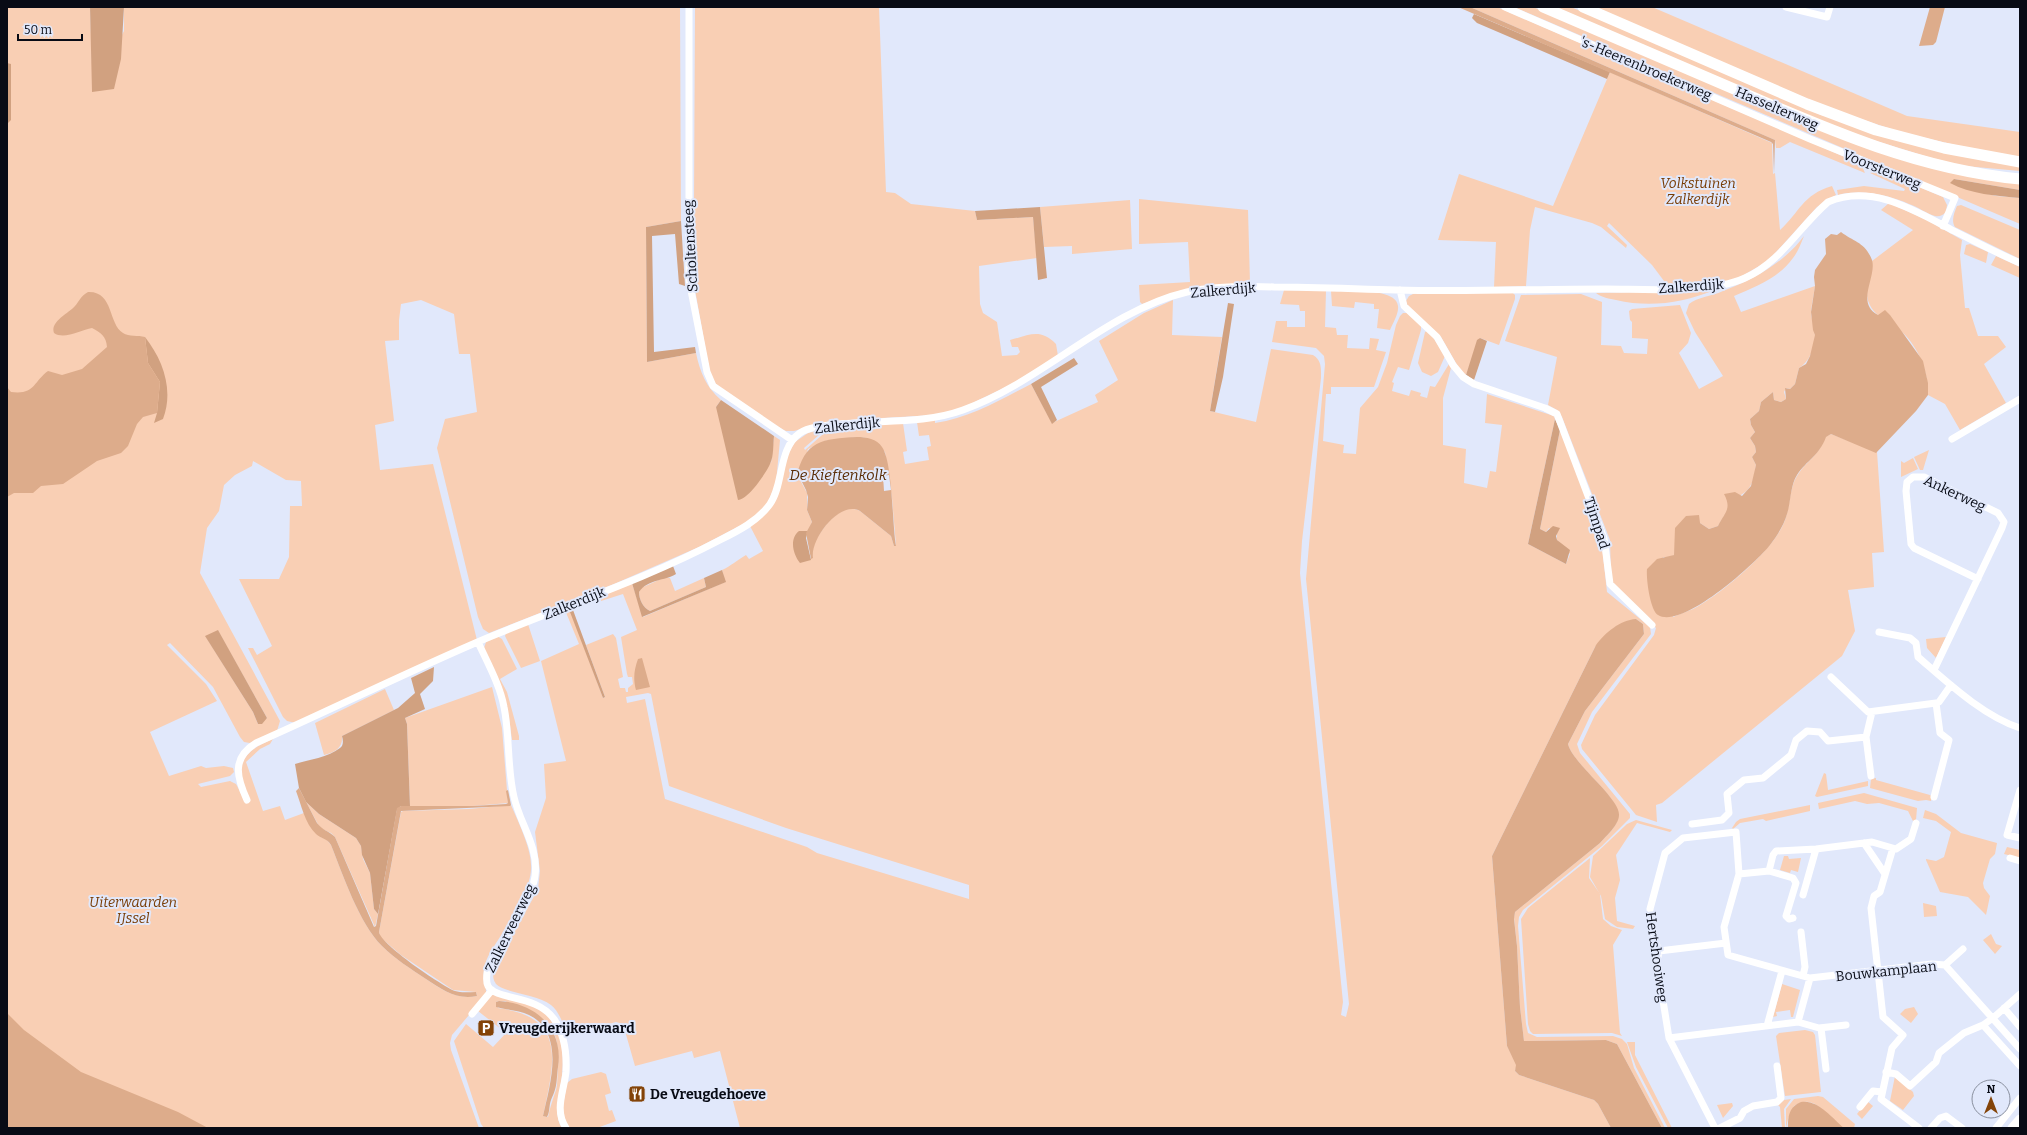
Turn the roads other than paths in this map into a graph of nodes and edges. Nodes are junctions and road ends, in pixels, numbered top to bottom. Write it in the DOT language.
graph roads {
  1 [pos="689,7"];
  2 [pos="1505,7"];
  3 [pos="1543,7"];
  4 [pos="1583,7"];
  5 [pos="1786,7"];
  6 [pos="1830,7"];
  7 [pos="1810,139"];
  8 [pos="2020,162"];
  9 [pos="2020,179"];
  10 [pos="1943,226"];
  11 [pos="2020,263"];
  12 [pos="1400,290"];
  13 [pos="2020,399"];
  14 [pos="1952,439"];
  15 [pos="792,440"];
  16 [pos="1978,579"];
  17 [pos="1652,625"];
  18 [pos="1879,632"];
  19 [pos="478,642"];
  20 [pos="1934,670"];
  21 [pos="1831,677"];
  22 [pos="1952,685"];
  23 [pos="1936,703"];
  24 [pos="1872,712"];
  25 [pos="2020,728"];
  26 [pos="1866,737"];
  27 [pos="1871,776"];
  28 [pos="2020,790"];
  29 [pos="1934,797"];
  30 [pos="247,800"];
  31 [pos="1916,823"];
  32 [pos="1692,824"];
  33 [pos="2020,838"];
  34 [pos="1864,843"];
  35 [pos="1893,848"];
  36 [pos="1816,849"];
  37 [pos="2010,858"];
  38 [pos="2020,861"];
  39 [pos="1769,871"];
  40 [pos="1739,874"];
  41 [pos="1885,874"];
  42 [pos="1803,895"];
  43 [pos="1793,918"];
  44 [pos="1800,932"];
  45 [pos="1726,943"];
  46 [pos="1963,949"];
  47 [pos="1659,951"];
  48 [pos="1945,965"];
  49 [pos="1782,971"];
  50 [pos="1878,971"];
  51 [pos="1806,977"];
  52 [pos="492,990"];
  53 [pos="2020,994"];
  54 [pos="2004,1008"];
  55 [pos="472,1014"];
  56 [pos="1992,1018"];
  57 [pos="1798,1022"];
  58 [pos="1846,1025"];
  59 [pos="1983,1025"];
  60 [pos="1767,1026"];
  61 [pos="2020,1027"];
  62 [pos="1822,1028"];
  63 [pos="1668,1038"];
  64 [pos="2020,1049"];
  65 [pos="1777,1066"];
  66 [pos="2020,1066"];
  67 [pos="1826,1069"];
  68 [pos="1886,1072"];
  69 [pos="1882,1095"];
  70 [pos="2020,1098"];
  71 [pos="1860,1107"];
  72 [pos="2020,1119"];
  73 [pos="566,1128"];
  74 [pos="1715,1128"];
  75 [pos="1720,1128"];
  76 [pos="1919,1128"];
  77 [pos="1932,1128"];
  78 [pos="1962,1128"];
  79 [pos="1996,1128"];
  80 [pos="2012,1128"];
  1 -- 15 [label="street, Scholtensteeg"];
  2 -- 7 [label="street, 's-Heerenbroekerweg"];
  3 -- 9 [label="main road, Hasselterweg"];
  4 -- 8 [label="main road, Hasselterweg"];
  5 -- 6 [label="street"];
  7 -- 10 [label="street, Voorsterweg"];
  10 -- 11 [label="street, Zalkerdijk"];
  10 -- 12 [label="street, Zalkerdijk"];
  12 -- 15 [label="street, Zalkerdijk"];
  12 -- 17 [label="street, Tijmpad"];
  13 -- 14 [label="street"];
  15 -- 19 [label="street, Zalkerdijk"];
  16 -- 16 [label="street, Ankerweg"];
  16 -- 20 [label="street, Ankerweg"];
  18 -- 20 [label="street"];
  19 -- 30 [label="street, Zalkerdijk"];
  19 -- 52 [label="street, Zalkerveerweg"];
  20 -- 22 [label="street"];
  21 -- 24 [label="street"];
  22 -- 23 [label="street"];
  22 -- 25 [label="street"];
  23 -- 24 [label="street"];
  23 -- 29 [label="street"];
  24 -- 26 [label="street"];
  26 -- 27 [label="street"];
  26 -- 32 [label="street"];
  28 -- 33 [label="street"];
  31 -- 35 [label="street"];
  34 -- 35 [label="street"];
  34 -- 36 [label="street"];
  34 -- 41 [label="street"];
  35 -- 41 [label="street"];
  36 -- 39 [label="street"];
  36 -- 42 [label="street"];
  37 -- 38 [label="street"];
  39 -- 40 [label="street"];
  39 -- 43 [label="street"];
  40 -- 45 [label="street"];
  40 -- 47 [label="street, Hertshooiweg"];
  41 -- 50 [label="street"];
  44 -- 51 [label="street"];
  45 -- 47 [label="street"];
  45 -- 49 [label="street, Bouwkamplaan"];
  46 -- 48 [label="street"];
  47 -- 63 [label="street, Hertshooiweg"];
  48 -- 50 [label="street, Bouwkamplaan"];
  48 -- 56 [label="street, Bouwkamplaan"];
  49 -- 51 [label="street, Bouwkamplaan"];
  49 -- 60 [label="street"];
  50 -- 51 [label="street, Bouwkamplaan"];
  50 -- 68 [label="street"];
  51 -- 57 [label="street"];
  52 -- 55 [label="street"];
  52 -- 73 [label="street, Zalkerveerweg"];
  53 -- 54 [label="street"];
  54 -- 56 [label="street"];
  54 -- 61 [label="street"];
  56 -- 59 [label="street"];
  56 -- 64 [label="street, Bouwkamplaan"];
  57 -- 60 [label="street"];
  57 -- 62 [label="street"];
  58 -- 62 [label="street"];
  59 -- 66 [label="street"];
  59 -- 68 [label="street"];
  60 -- 63 [label="street"];
  62 -- 67 [label="street"];
  63 -- 74 [label="street, Hertshooiweg"];
  65 -- 75 [label="street"];
  68 -- 69 [label="street"];
  69 -- 71 [label="street"];
  69 -- 76 [label="street"];
  70 -- 79 [label="street"];
  72 -- 80 [label="street"];
  77 -- 78 [label="street"];
}
